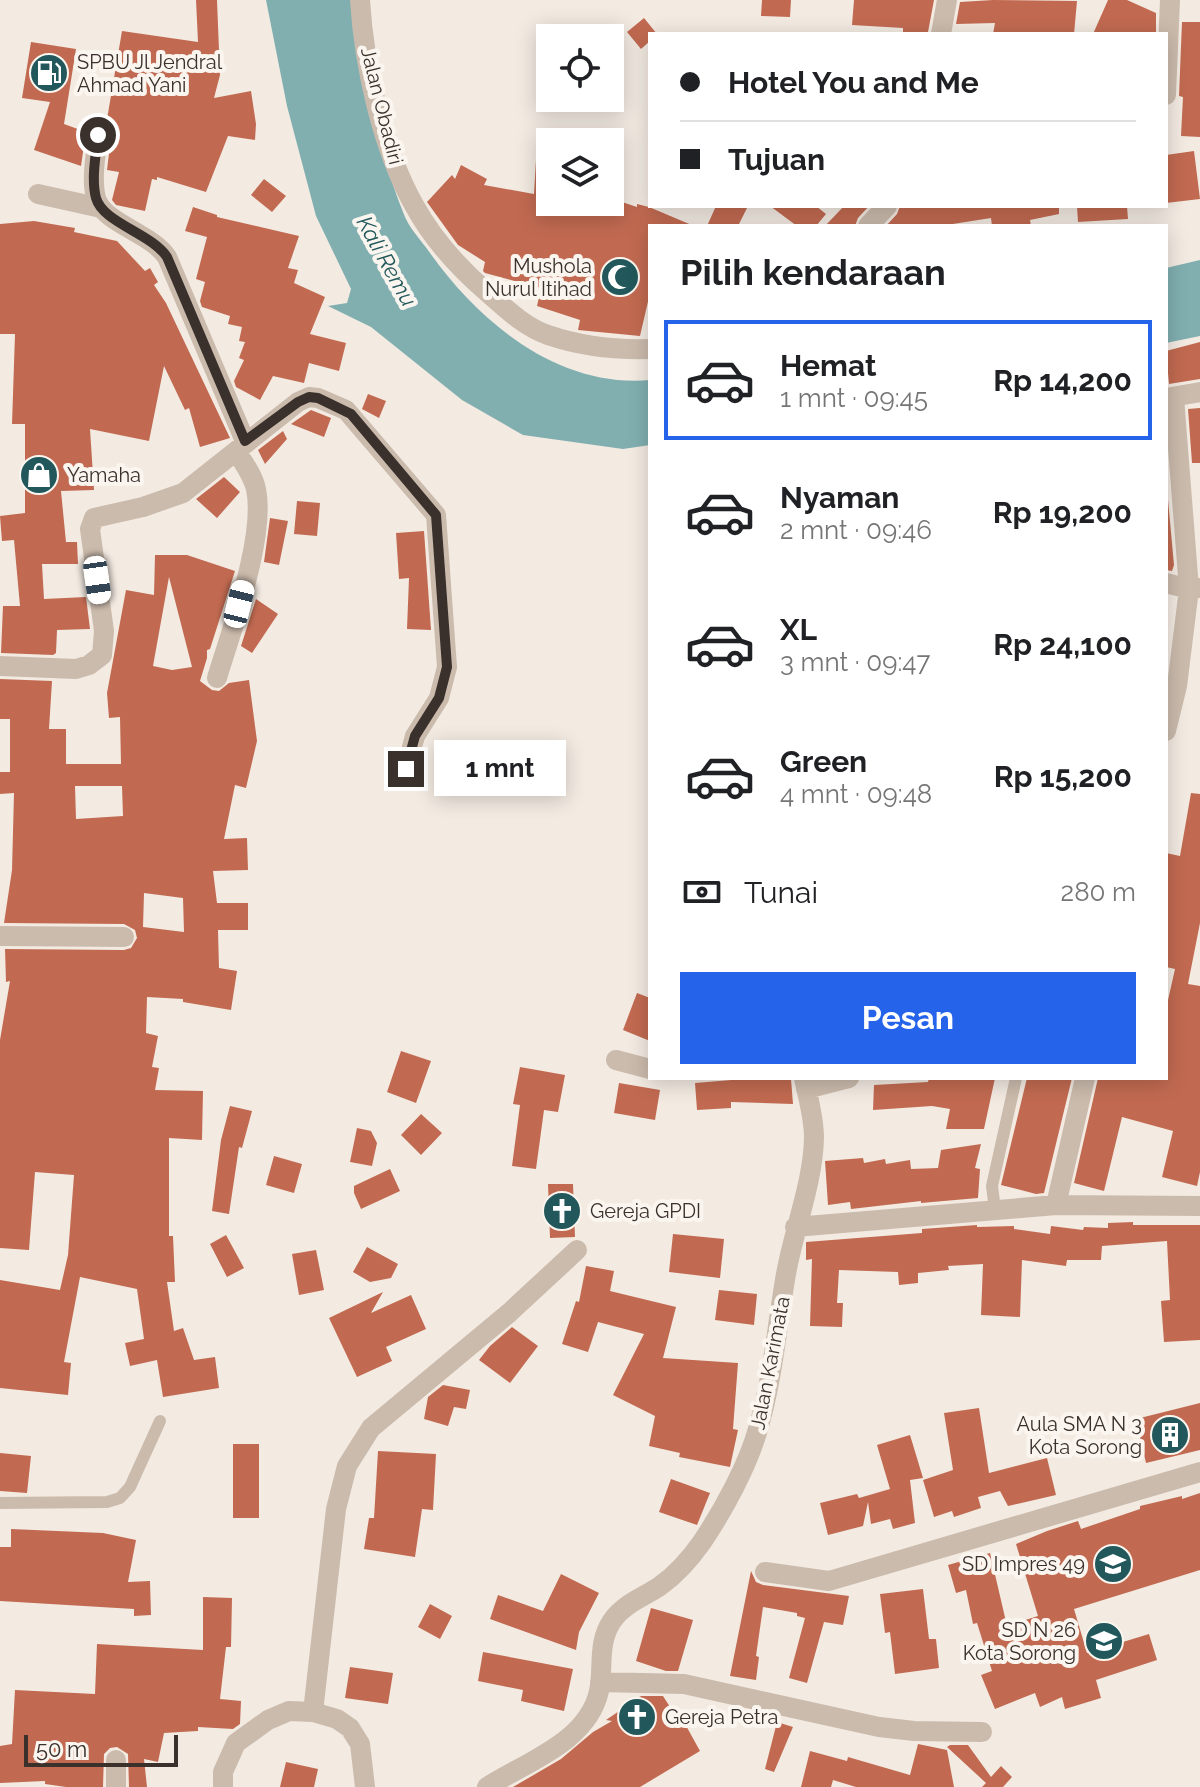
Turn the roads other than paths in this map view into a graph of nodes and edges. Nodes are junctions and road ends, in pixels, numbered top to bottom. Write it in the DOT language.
graph roads {
  1 [pos="360,0"];
  2 [pos="947,0"];
  3 [pos="1170,0"];
  4 [pos="941,32"];
  5 [pos="1168,48"];
  6 [pos="98,135"];
  7 [pos="38,194"];
  8 [pos="101,208"];
  9 [pos="885,208"];
  10 [pos="870,224"];
  11 [pos="648,349"];
  12 [pos="1200,392"];
  13 [pos="1170,398"];
  14 [pos="240,446"];
  15 [pos="1168,583"];
  16 [pos="1195,589"];
  17 [pos="0,666"];
  18 [pos="217,678"];
  19 [pos="1168,719"];
  20 [pos="406,769"];
  21 [pos="0,936"];
  22 [pos="124,937"];
  23 [pos="616,1060"];
  24 [pos="648,1068"];
  25 [pos="834,1080"];
  26 [pos="1016,1080"];
  27 [pos="1085,1080"];
  28 [pos="805,1084"];
  29 [pos="1056,1205"];
  30 [pos="1200,1206"];
  31 [pos="995,1210"];
  32 [pos="795,1227"];
  33 [pos="577,1250"];
  34 [pos="160,1421"];
  35 [pos="1200,1472"];
  36 [pos="0,1503"];
  37 [pos="765,1572"];
  38 [pos="600,1682"];
  39 [pos="313,1712"];
  40 [pos="982,1732"];
  41 [pos="116,1760"];
  42 [pos="116,1787"];
  43 [pos="223,1787"];
  44 [pos="365,1787"];
  45 [pos="487,1787"];
  1 -- 11 [label="street, Jalan Obadiri"];
  2 -- 4 [label="street"];
  3 -- 5 [label="street"];
  6 -- 8 [label="street"];
  7 -- 8 [label="street"];
  8 -- 14 [label="street"];
  9 -- 10 [label="street"];
  12 -- 13 [label="street"];
  13 -- 16 [label="street"];
  14 -- 17 [label="street"];
  14 -- 18 [label="street"];
  14 -- 20 [label="street"];
  15 -- 16 [label="street"];
  16 -- 19 [label="street"];
  21 -- 22 [label="street"];
  23 -- 24 [label="street"];
  25 -- 28 [label="street"];
  26 -- 31 [label="lane"];
  27 -- 29 [label="street"];
  28 -- 32 [label="street, Jalan Karimata"];
  29 -- 30 [label="street"];
  29 -- 31 [label="street"];
  31 -- 32 [label="street"];
  32 -- 38 [label="street, Jalan Karimata"];
  33 -- 39 [label="street"];
  34 -- 36 [label="lane"];
  35 -- 37 [label="street"];
  38 -- 40 [label="street"];
  38 -- 45 [label="street, Jalan Karimata"];
  39 -- 43 [label="street"];
  39 -- 44 [label="street"];
  41 -- 42 [label="street"];
}
